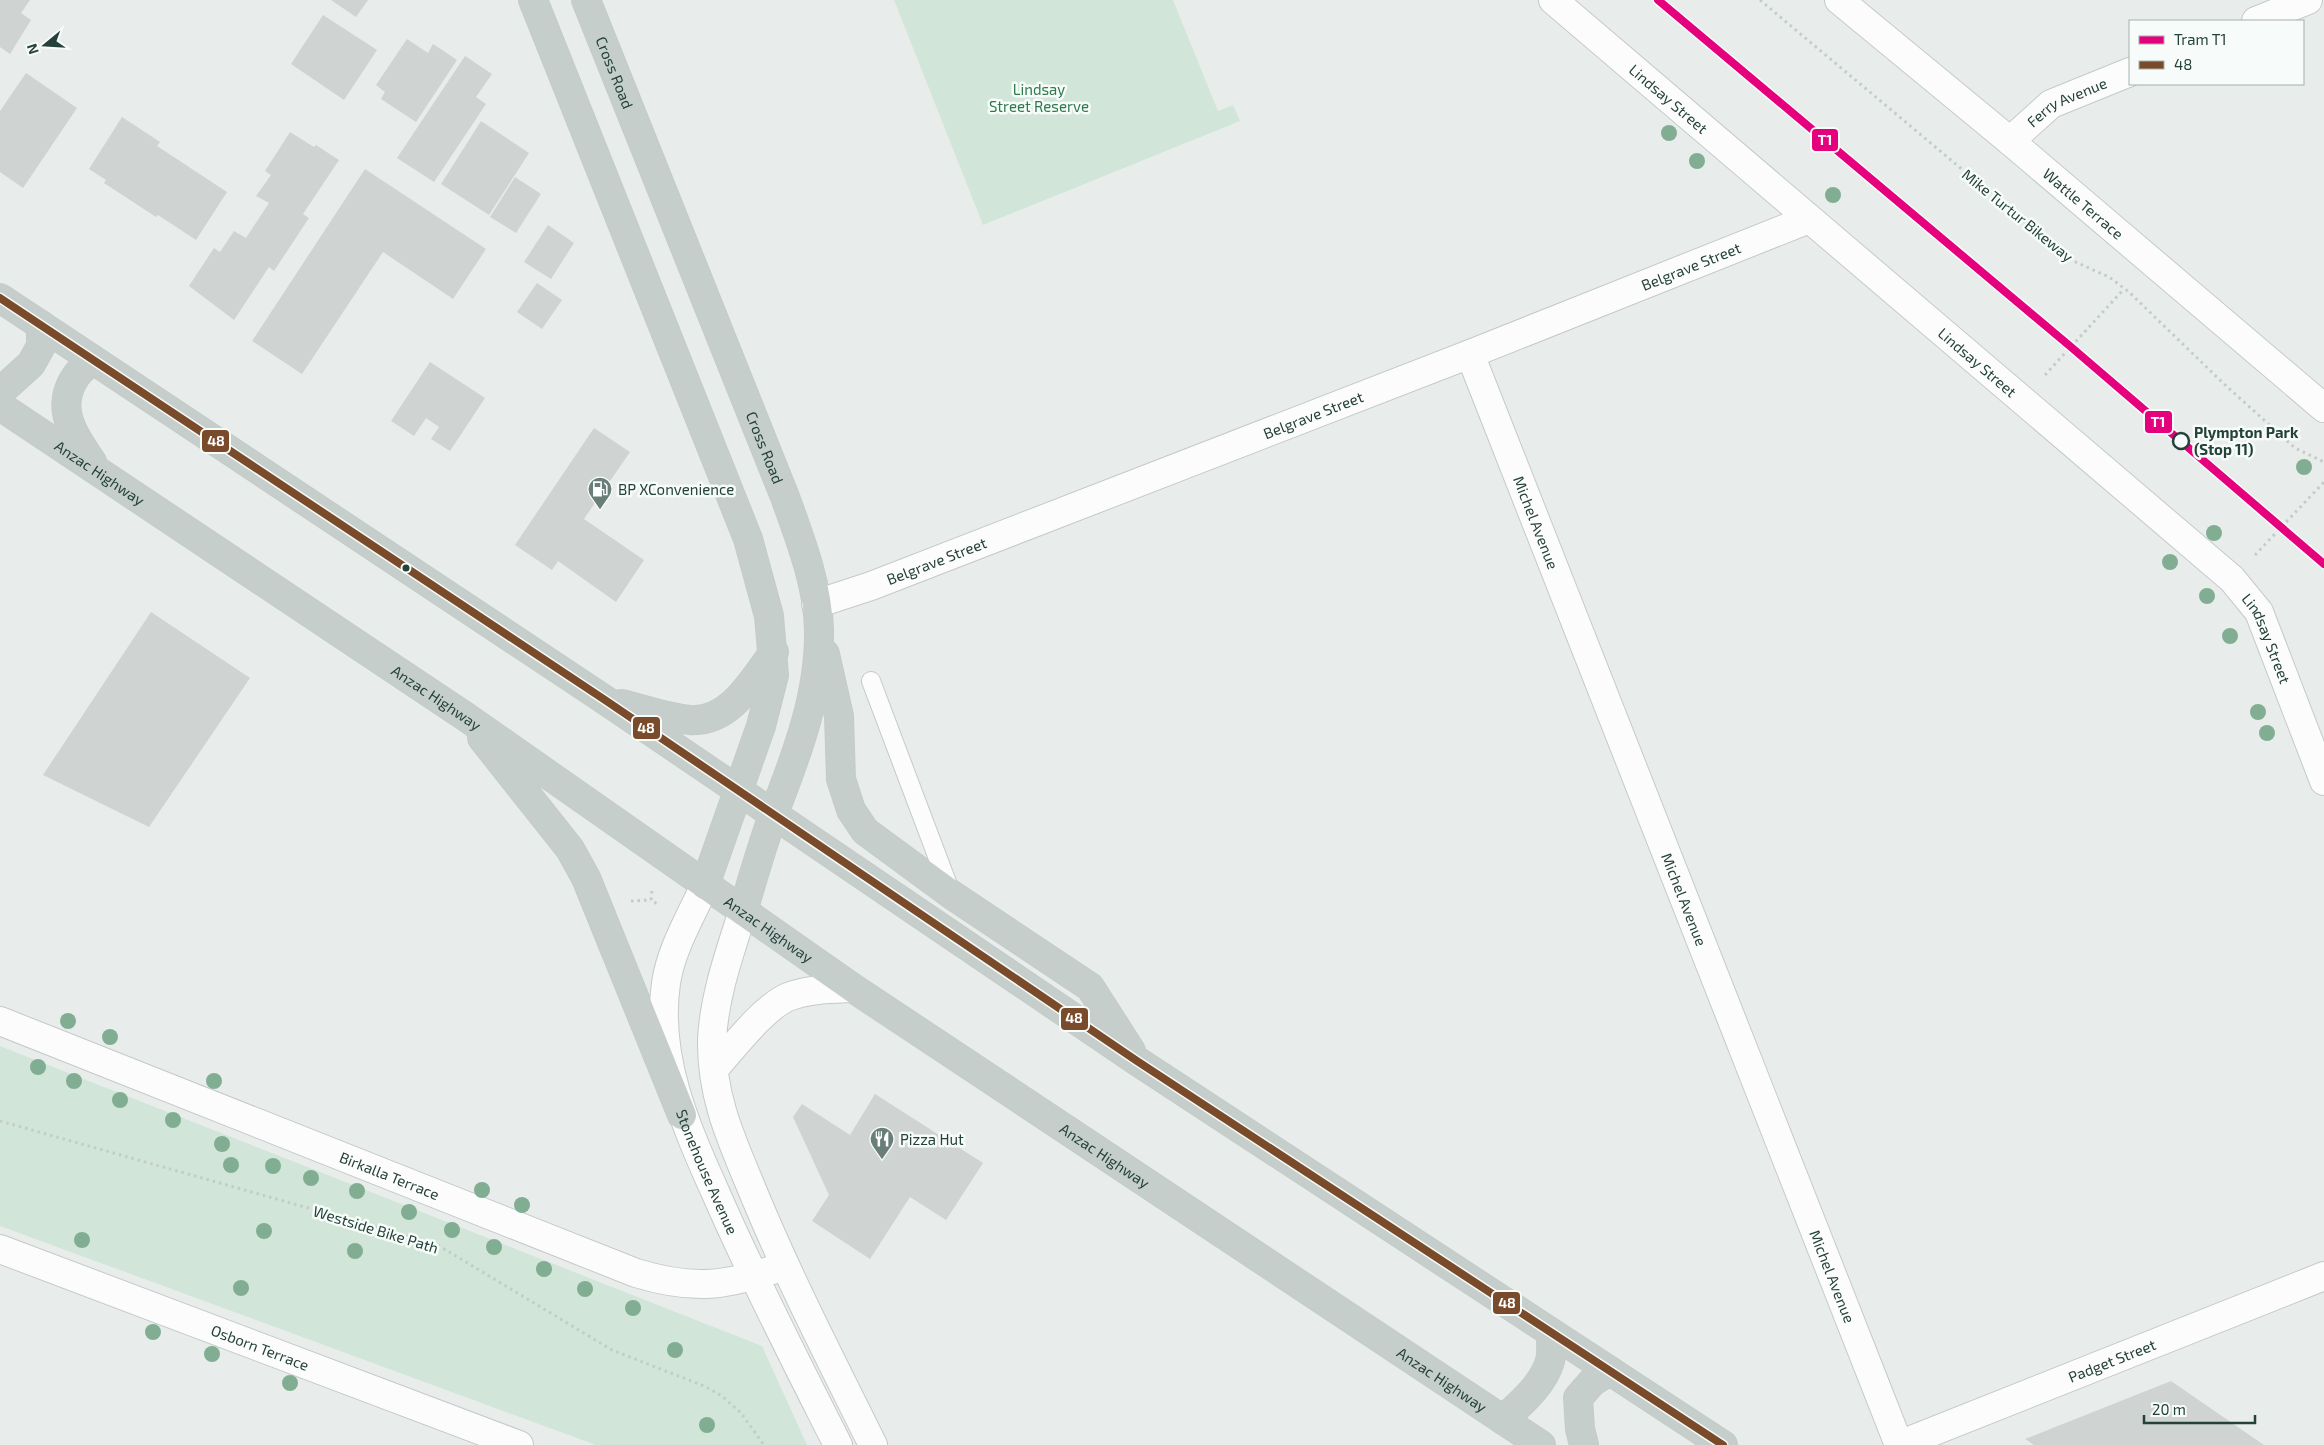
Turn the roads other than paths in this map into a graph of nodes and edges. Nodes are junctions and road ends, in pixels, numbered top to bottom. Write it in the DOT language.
graph roads {
  1 [pos="533,0"];
  2 [pos="586,0"];
  3 [pos="1553,0"];
  4 [pos="1839,0"];
  5 [pos="2308,0"];
  6 [pos="2258,20"];
  7 [pos="2129,72"];
  8 [pos="2010,141"];
  9 [pos="1809,219"];
  10 [pos="0,298"];
  11 [pos="40,325"];
  12 [pos="1470,354"];
  13 [pos="92,359"];
  14 [pos="0,392"];
  15 [pos="0,406"];
  16 [pos="2324,408"];
  17 [pos="98,472"];
  18 [pos="817,616"];
  19 [pos="774,652"];
  20 [pos="871,681"];
  21 [pos="605,700"];
  22 [pos="466,717"];
  23 [pos="2324,781"];
  24 [pos="738,791"];
  25 [pos="774,815"];
  26 [pos="705,885"];
  27 [pos="952,895"];
  28 [pos="743,911"];
  29 [pos="853,988"];
  30 [pos="0,1021"];
  31 [pos="1137,1061"];
  32 [pos="714,1069"];
  33 [pos="682,1115"];
  34 [pos="0,1249"];
  35 [pos="784,1266"];
  36 [pos="2324,1276"];
  37 [pos="753,1277"];
  38 [pos="1551,1333"];
  39 [pos="1610,1371"];
  40 [pos="1503,1420"];
  41 [pos="519,1445"];
  42 [pos="838,1445"];
  43 [pos="873,1445"];
  44 [pos="1541,1445"];
  45 [pos="1584,1445"];
  46 [pos="1723,1445"];
  47 [pos="1899,1445"];
  1 -- 19 [label="highway"];
  2 -- 18 [label="highway, Cross Road"];
  3 -- 9 [label="street, Lindsay Street"];
  4 -- 8 [label="street, Wattle Terrace"];
  5 -- 6 [label="street"];
  7 -- 8 [label="street, Ferry Avenue"];
  8 -- 16 [label="street, Wattle Terrace"];
  9 -- 12 [label="street, Belgrave Street"];
  9 -- 23 [label="street, Lindsay Street"];
  10 -- 11 [label="highway"];
  11 -- 13 [label="highway"];
  11 -- 14 [label="highway"];
  12 -- 18 [label="street, Belgrave Street"];
  12 -- 47 [label="street, Michel Avenue"];
  13 -- 17 [label="highway"];
  13 -- 21 [label="highway"];
  15 -- 17 [label="highway, Anzac Highway"];
  17 -- 22 [label="highway, Anzac Highway"];
  18 -- 25 [label="highway, Cross Road"];
  18 -- 27 [label="highway"];
  19 -- 21 [label="highway"];
  19 -- 24 [label="highway"];
  20 -- 27 [label="lane"];
  21 -- 24 [label="highway"];
  22 -- 26 [label="highway, Anzac Highway"];
  22 -- 33 [label="highway"];
  24 -- 25 [label="highway"];
  24 -- 26 [label="highway"];
  25 -- 28 [label="highway, Cross Road"];
  25 -- 31 [label="highway"];
  26 -- 28 [label="highway, Anzac Highway"];
  26 -- 33 [label="street, Stonehouse Avenue"];
  27 -- 31 [label="highway"];
  28 -- 29 [label="highway, Anzac Highway"];
  28 -- 32 [label="street"];
  29 -- 32 [label="street"];
  29 -- 40 [label="highway, Anzac Highway"];
  30 -- 37 [label="street, Birkalla Terrace"];
  31 -- 38 [label="highway"];
  32 -- 35 [label="street"];
  33 -- 37 [label="street, Stonehouse Avenue"];
  34 -- 41 [label="street, Osborn Terrace"];
  35 -- 37 [label="street, Birkalla Terrace"];
  35 -- 43 [label="street"];
  36 -- 47 [label="street, Padget Street"];
  37 -- 42 [label="street, Stonehouse Avenue"];
  38 -- 39 [label="highway"];
  38 -- 40 [label="highway"];
  39 -- 45 [label="highway"];
  39 -- 46 [label="highway"];
  40 -- 44 [label="highway, Anzac Highway"];
}
